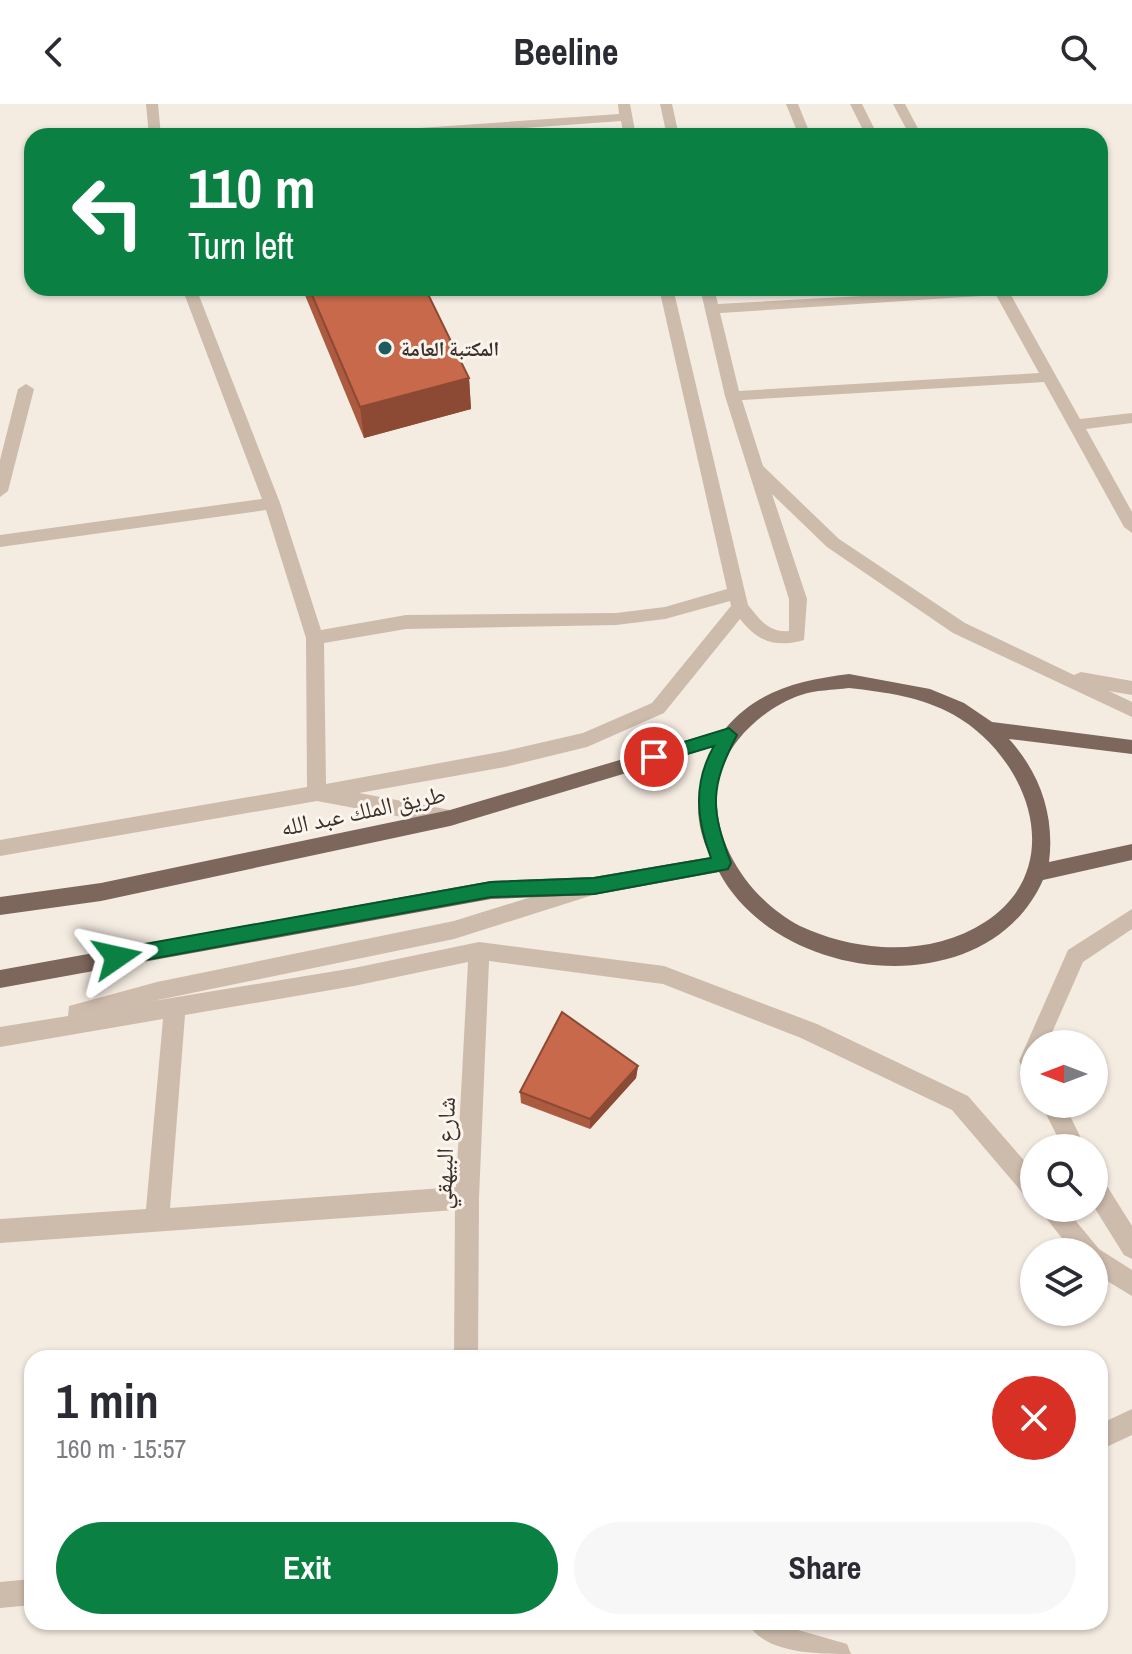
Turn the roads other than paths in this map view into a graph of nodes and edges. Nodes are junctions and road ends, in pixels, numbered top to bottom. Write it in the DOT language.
graph roads {
  1 [pos="152,104"];
  2 [pos="666,104"];
  3 [pos="792,104"];
  4 [pos="856,104"];
  5 [pos="899,104"];
  6 [pos="625,110"];
  7 [pos="154,128"];
  8 [pos="523,128"];
  9 [pos="671,128"];
  10 [pos="802,128"];
  11 [pos="868,128"];
  12 [pos="912,128"];
  13 [pos="192,296"];
  14 [pos="668,296"];
  15 [pos="709,296"];
  16 [pos="885,296"];
  17 [pos="1005,296"];
  18 [pos="712,309"];
  19 [pos="1049,377"];
  20 [pos="26,389"];
  21 [pos="733,396"];
  22 [pos="1132,418"];
  23 [pos="1075,425"];
  24 [pos="756,468"];
  25 [pos="0,491"];
  26 [pos="272,503"];
  27 [pos="1132,527"];
  28 [pos="0,541"];
  29 [pos="738,600"];
  30 [pos="315,638"];
  31 [pos="1055,675"];
  32 [pos="1132,688"];
  33 [pos="1132,710"];
  34 [pos="988,729"];
  35 [pos="729,735"];
  36 [pos="1132,747"];
  37 [pos="317,793"];
  38 [pos="450,818"];
  39 [pos="0,848"];
  40 [pos="1132,852"];
  41 [pos="722,863"];
  42 [pos="1038,873"];
  43 [pos="594,886"];
  44 [pos="0,906"];
  45 [pos="1132,918"];
  46 [pos="479,951"];
  47 [pos="0,979"];
  48 [pos="175,1008"];
  49 [pos="1042,1030"];
  50 [pos="0,1036"];
  51 [pos="1020,1173"];
  52 [pos="467,1198"];
  53 [pos="1108,1208"];
  54 [pos="157,1219"];
  55 [pos="1062,1222"];
  56 [pos="0,1231"];
  57 [pos="1076,1238"];
  58 [pos="1132,1247"];
  59 [pos="1108,1268"];
  60 [pos="1132,1284"];
  61 [pos="466,1350"];
  62 [pos="1132,1422"];
  63 [pos="1108,1433"];
  64 [pos="24,1593"];
  65 [pos="0,1595"];
  66 [pos="773,1630"];
  67 [pos="837,1654"];
  1 -- 7 [label="street"];
  2 -- 9 [label="street"];
  3 -- 10 [label="street"];
  4 -- 11 [label="street"];
  5 -- 12 [label="street"];
  6 -- 8 [label="street"];
  13 -- 26 [label="street"];
  14 -- 29 [label="street"];
  15 -- 18 [label="street"];
  16 -- 18 [label="street"];
  17 -- 19 [label="street"];
  18 -- 21 [label="street"];
  19 -- 21 [label="street"];
  19 -- 23 [label="street"];
  20 -- 25 [label="street"];
  21 -- 24 [label="street"];
  22 -- 23 [label="street"];
  23 -- 27 [label="street"];
  24 -- 29 [label="street"];
  24 -- 31 [label="street"];
  26 -- 28 [label="street"];
  26 -- 30 [label="street"];
  29 -- 30 [label="street"];
  29 -- 37 [label="street"];
  30 -- 37 [label="street"];
  31 -- 32 [label="street"];
  31 -- 33 [label="street"];
  34 -- 35 [label="main road"];
  34 -- 36 [label="main road"];
  34 -- 42 [label="main road"];
  35 -- 38 [label="main road, طريق الملك عبد الله"];
  35 -- 41 [label="main road"];
  37 -- 38 [label="street"];
  37 -- 39 [label="street"];
  38 -- 44 [label="main road, طريق الملك عبد الله"];
  40 -- 42 [label="main road"];
  41 -- 42 [label="main road"];
  41 -- 43 [label="main road"];
  43 -- 47 [label="main road"];
  43 -- 50 [label="street"];
  45 -- 49 [label="street"];
  46 -- 48 [label="street"];
  46 -- 51 [label="street"];
  46 -- 52 [label="street, شارع البيهقي"];
  48 -- 50 [label="street"];
  48 -- 54 [label="street"];
  52 -- 54 [label="street"];
  52 -- 61 [label="street, شارع البيهقي"];
  53 -- 58 [label="street"];
  54 -- 56 [label="street"];
  55 -- 57 [label="street"];
  59 -- 60 [label="street"];
  62 -- 63 [label="street"];
  64 -- 65 [label="street"];
  66 -- 67 [label="street"];
}
